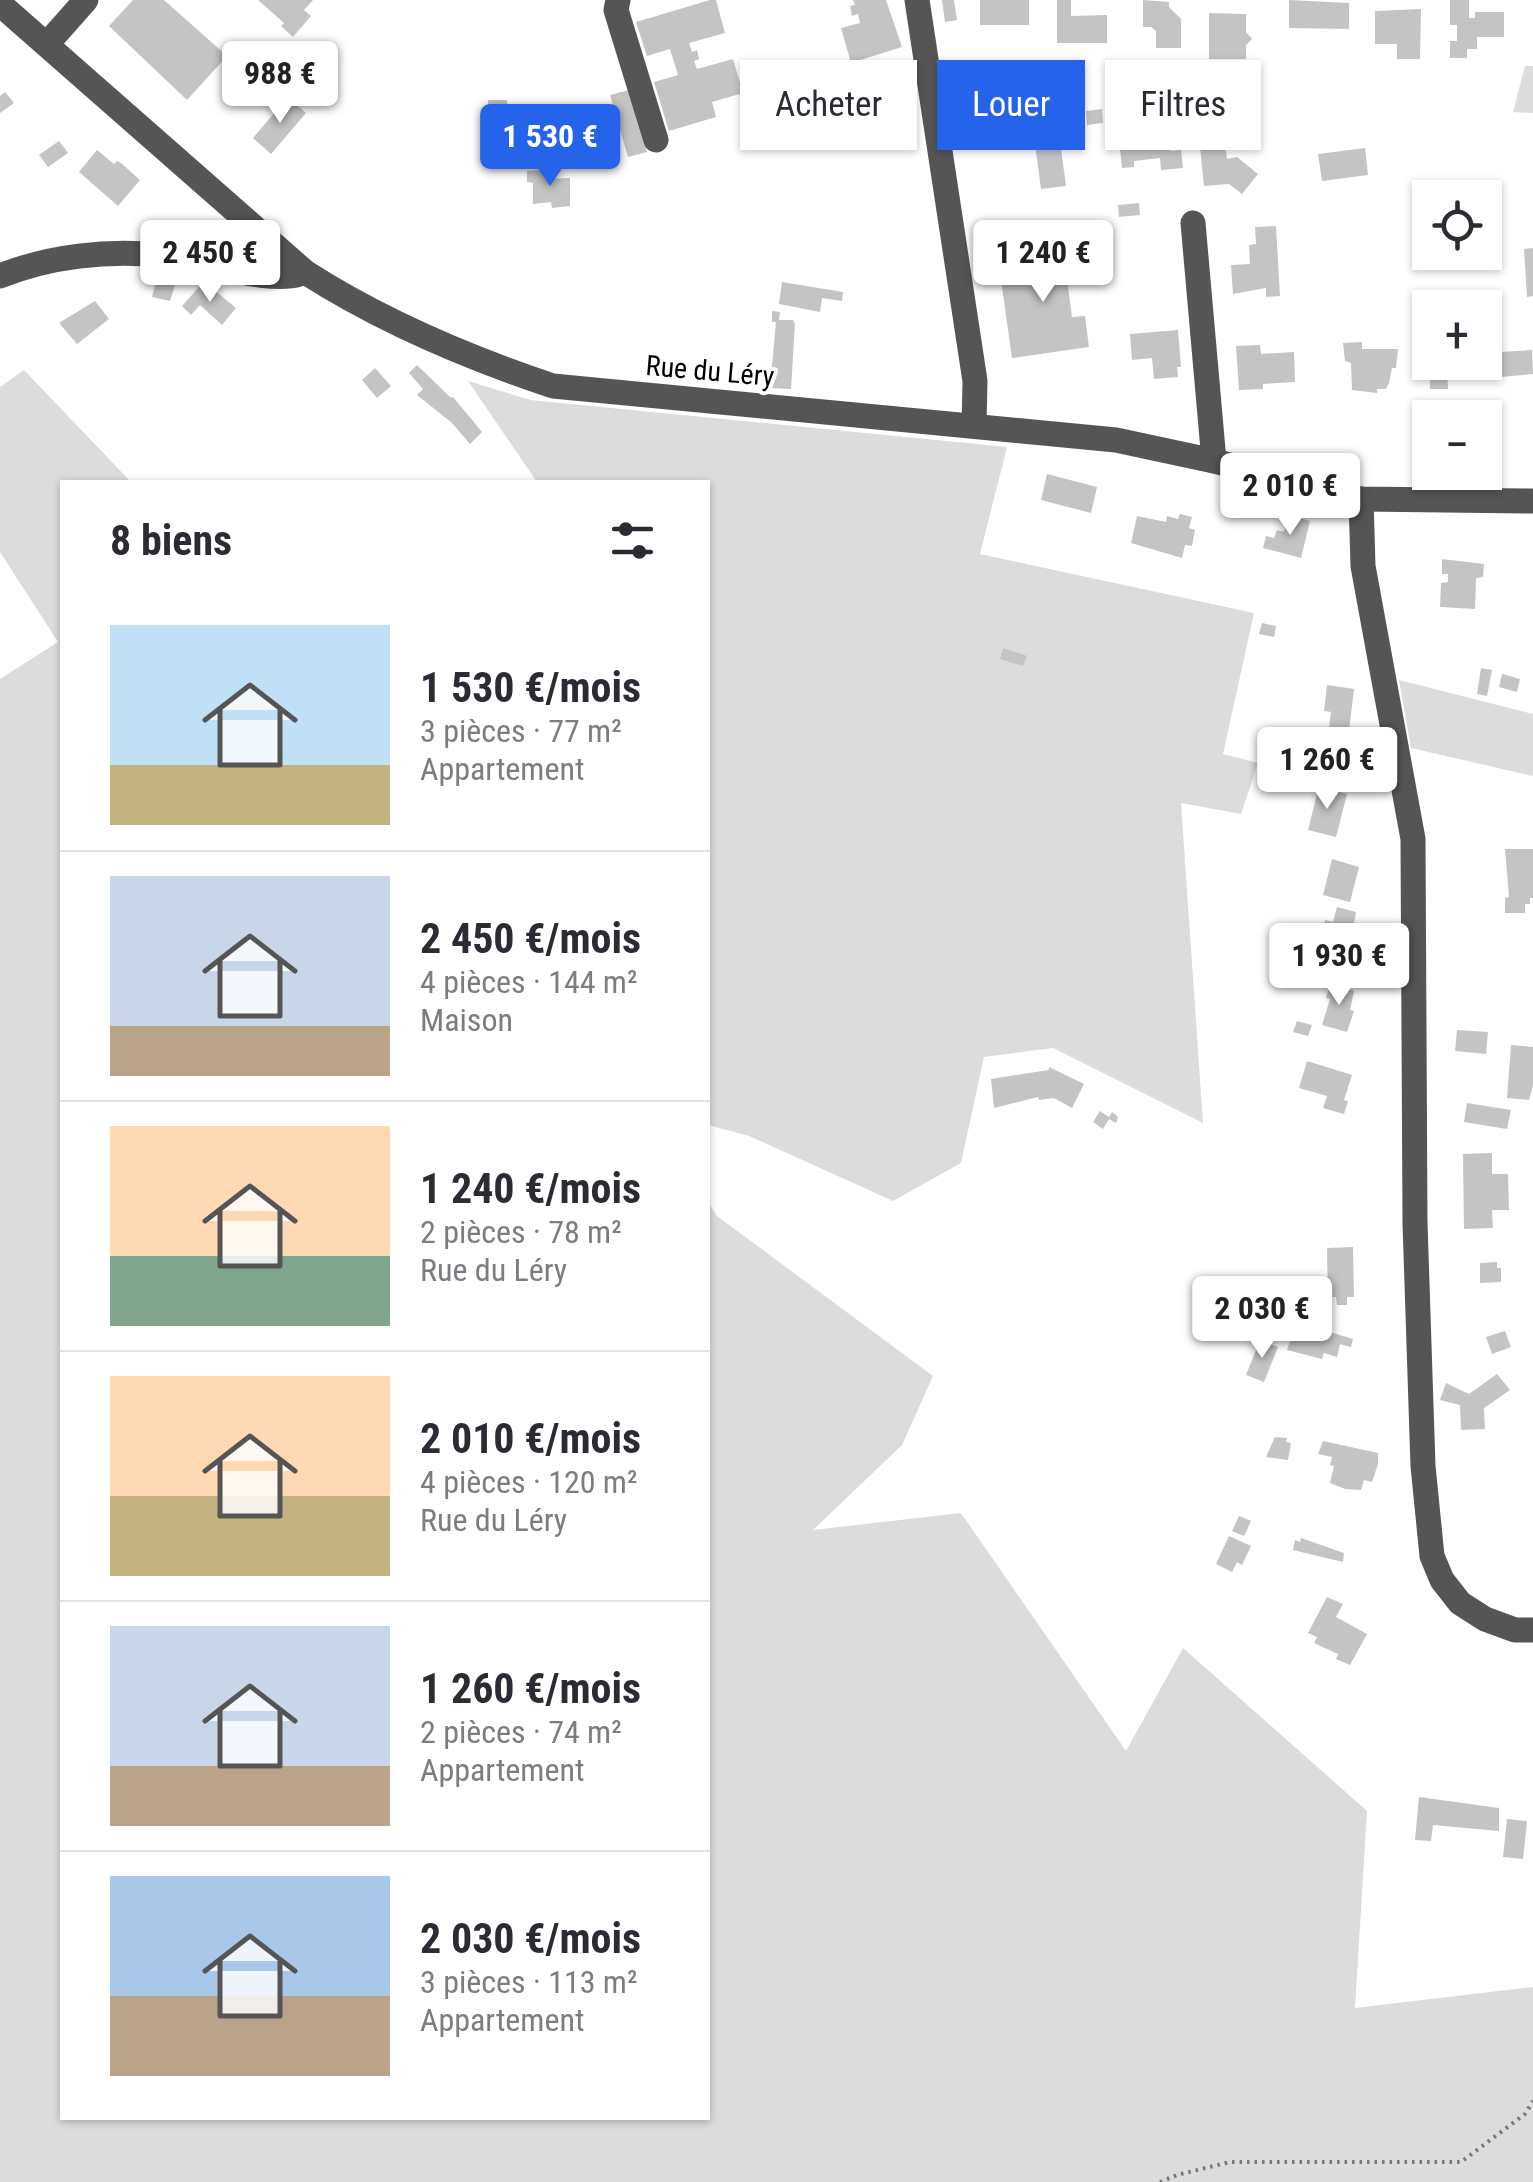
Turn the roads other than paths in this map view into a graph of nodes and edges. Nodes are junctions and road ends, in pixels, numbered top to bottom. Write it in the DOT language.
graph roads {
  1 [pos="86,0"];
  2 [pos="618,0"];
  3 [pos="916,0"];
  4 [pos="0,4"];
  5 [pos="46,44"];
  6 [pos="656,140"];
  7 [pos="1192,223"];
  8 [pos="305,272"];
  9 [pos="0,276"];
  10 [pos="974,426"];
  11 [pos="1214,461"];
  12 [pos="1361,499"];
  13 [pos="1533,502"];
  14 [pos="1533,1630"];
  1 -- 5 [label="street"];
  2 -- 6 [label="street"];
  3 -- 10 [label="street"];
  4 -- 5 [label="street, Rue du Léry"];
  5 -- 8 [label="street, Rue du Léry"];
  7 -- 11 [label="street"];
  8 -- 9 [label="street"];
  8 -- 10 [label="street, Rue du Léry"];
  10 -- 11 [label="street, Rue du Léry"];
  11 -- 12 [label="street, Rue du Léry"];
  12 -- 13 [label="street, Rue du Léry"];
  12 -- 14 [label="street"];
}
